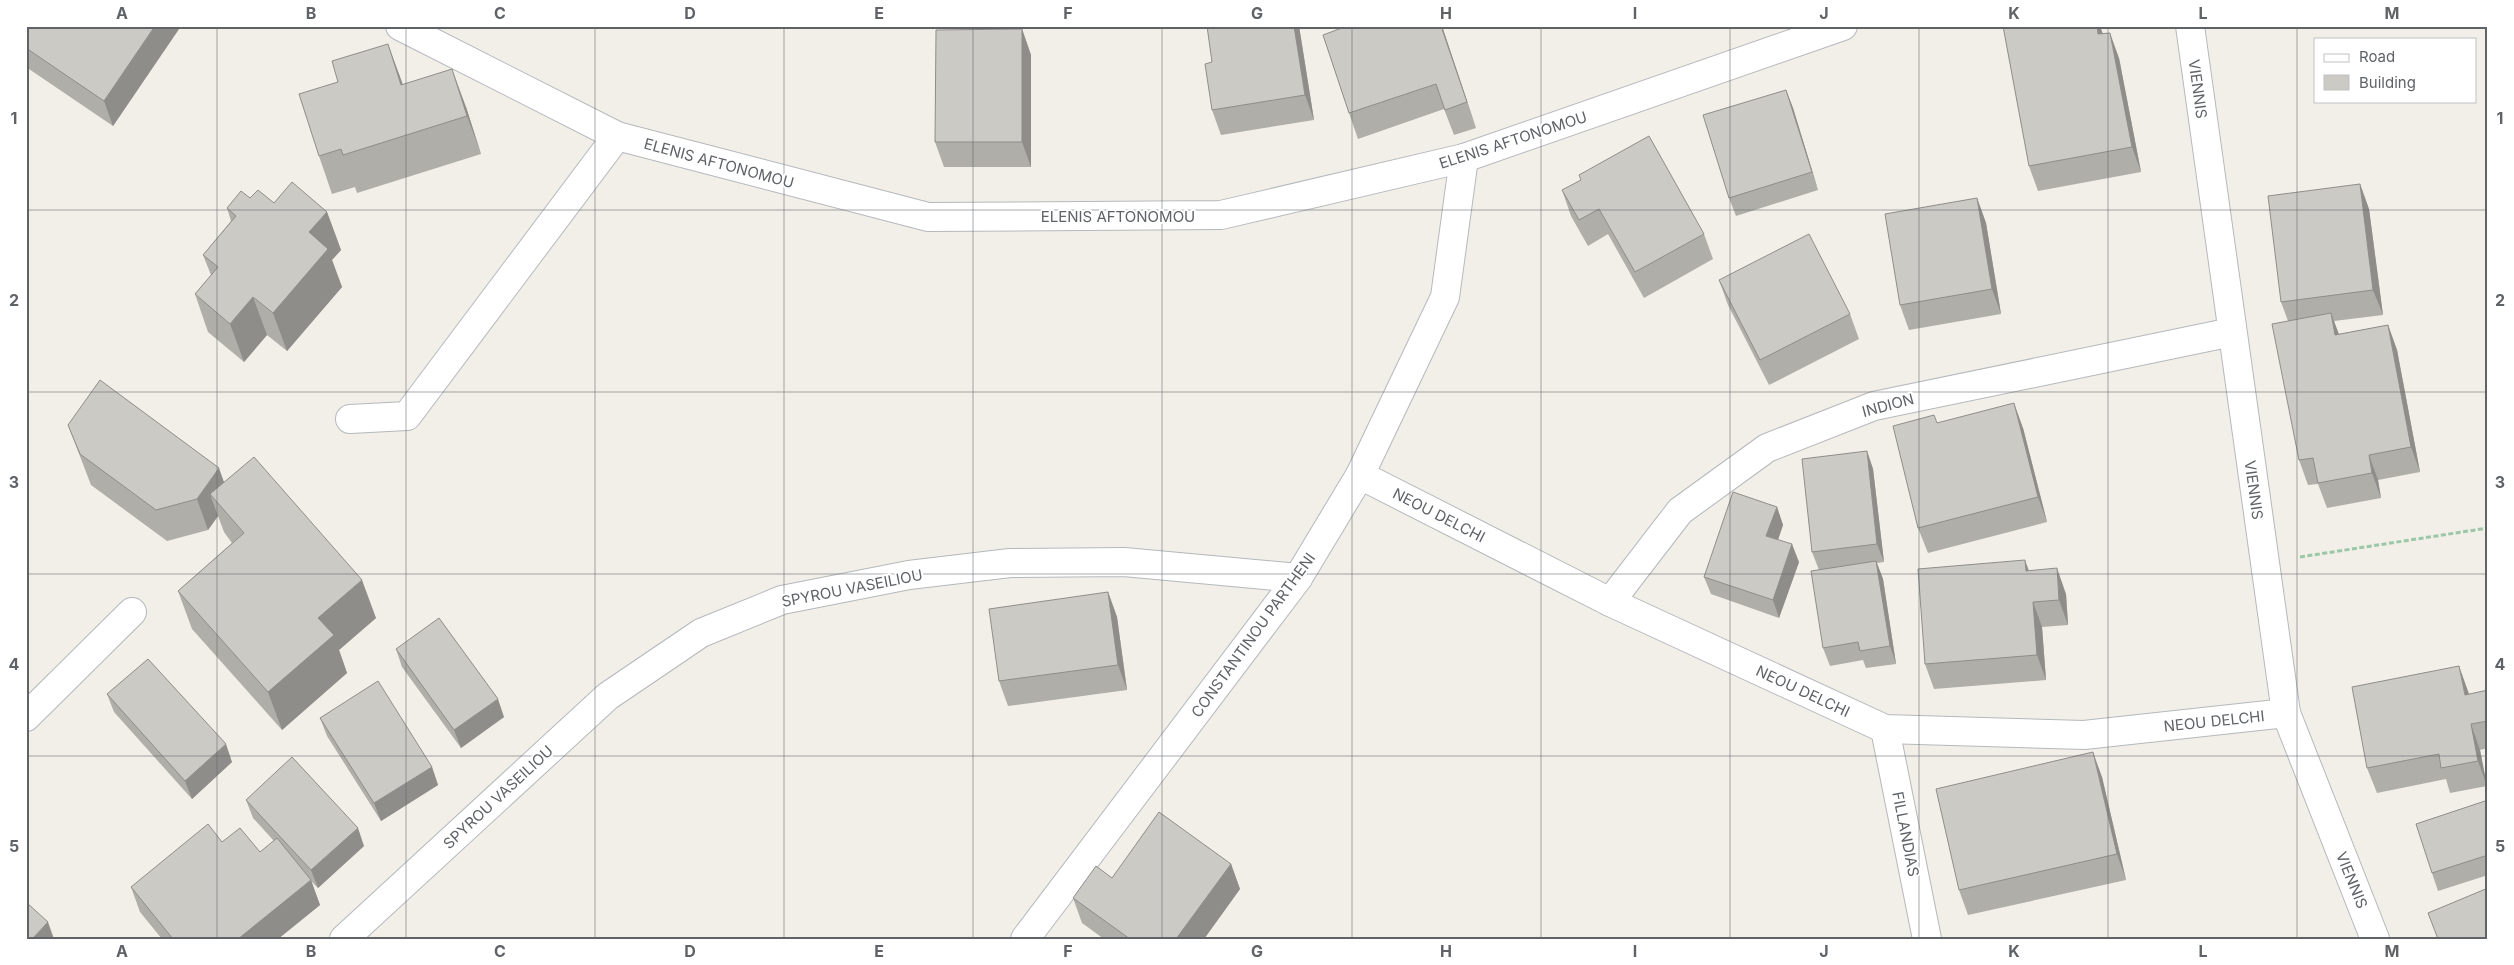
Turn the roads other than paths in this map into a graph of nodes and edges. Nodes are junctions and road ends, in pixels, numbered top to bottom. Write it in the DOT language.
graph roads {
  1 [pos="400,26"];
  2 [pos="1843,26"];
  3 [pos="2190,26"];
  4 [pos="616,136"];
  5 [pos="1464,158"];
  6 [pos="2232,332"];
  7 [pos="350,419"];
  8 [pos="1360,475"];
  9 [pos="1298,578"];
  10 [pos="1610,602"];
  11 [pos="132,612"];
  12 [pos="2286,713"];
  13 [pos="26,717"];
  14 [pos="1885,729"];
  15 [pos="344,939"];
  16 [pos="1025,939"];
  17 [pos="1927,939"];
  18 [pos="2375,939"];
  1 -- 4 [label="street, ELENIS AFTONOMOU"];
  2 -- 5 [label="street, ELENIS AFTONOMOU"];
  3 -- 6 [label="street, VIENNIS"];
  4 -- 5 [label="street, ELENIS AFTONOMOU"];
  4 -- 7 [label="street"];
  5 -- 8 [label="street, CONSTANTINOU PARTHENI"];
  6 -- 10 [label="street, INDION"];
  6 -- 12 [label="street, VIENNIS"];
  8 -- 9 [label="street, CONSTANTINOU PARTHENI"];
  8 -- 10 [label="street, NEOU DELCHI"];
  9 -- 15 [label="street, SPYROU VASEILIOU"];
  9 -- 16 [label="street, CONSTANTINOU PARTHENI"];
  10 -- 14 [label="street, NEOU DELCHI"];
  11 -- 13 [label="street"];
  12 -- 14 [label="street, NEOU DELCHI"];
  12 -- 18 [label="street, VIENNIS"];
  14 -- 17 [label="street, FILLANDIAS"];
}
